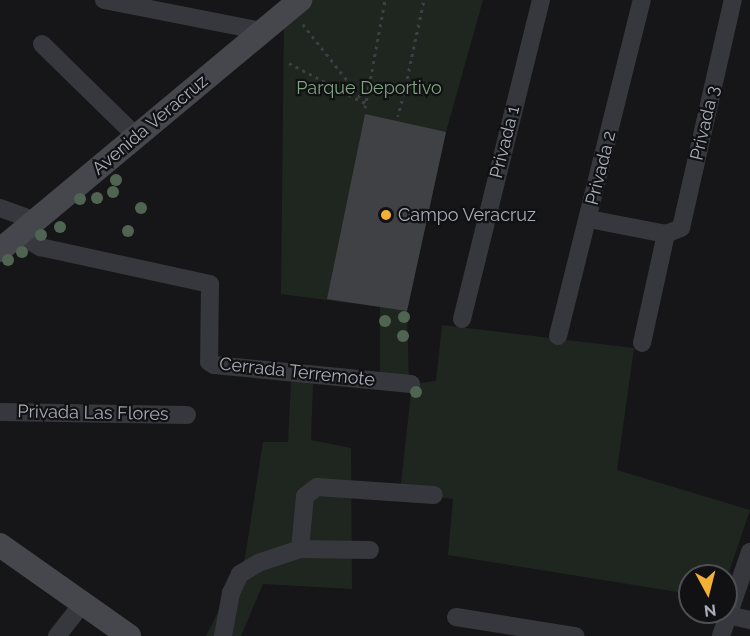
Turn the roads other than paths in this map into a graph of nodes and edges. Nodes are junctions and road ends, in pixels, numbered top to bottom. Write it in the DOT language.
graph roads {
  1 [pos="104,0"];
  2 [pos="540,0"];
  3 [pos="642,0"];
  4 [pos="733,0"];
  5 [pos="141,4"];
  6 [pos="295,4"];
  7 [pos="262,31"];
  8 [pos="42,44"];
  9 [pos="136,136"];
  10 [pos="0,208"];
  11 [pos="589,219"];
  12 [pos="27,227"];
  13 [pos="666,234"];
  14 [pos="0,250"];
  15 [pos="462,319"];
  16 [pos="558,336"];
  17 [pos="642,343"];
  18 [pos="411,384"];
  19 [pos="0,412"];
  20 [pos="187,415"];
  21 [pos="434,495"];
  22 [pos="300,549"];
  23 [pos="2,550"];
  24 [pos="370,550"];
  25 [pos="750,552"];
  26 [pos="738,586"];
  27 [pos="83,603"];
  28 [pos="456,616"];
  29 [pos="57,636"];
  30 [pos="129,636"];
  31 [pos="223,636"];
  32 [pos="575,636"];
  1 -- 5 [label="street"];
  2 -- 15 [label="street, Privada 1"];
  3 -- 11 [label="street, Privada 2"];
  4 -- 13 [label="street, Privada 3"];
  5 -- 7 [label="street"];
  6 -- 7 [label="street, Avenida Veracruz"];
  7 -- 9 [label="street, Avenida Veracruz"];
  8 -- 9 [label="street"];
  9 -- 12 [label="street, Avenida Veracruz"];
  10 -- 12 [label="street"];
  11 -- 13 [label="street"];
  11 -- 16 [label="street, Privada 2"];
  12 -- 14 [label="street, Avenida Veracruz"];
  12 -- 18 [label="street, Cerrada Terremote"];
  13 -- 17 [label="street"];
  19 -- 20 [label="street, Privada Las Flores"];
  21 -- 22 [label="street"];
  22 -- 24 [label="street"];
  22 -- 31 [label="street"];
  23 -- 27 [label="street"];
  25 -- 26 [label="street"];
  27 -- 29 [label="street"];
  27 -- 30 [label="street"];
  28 -- 32 [label="street"];
}
